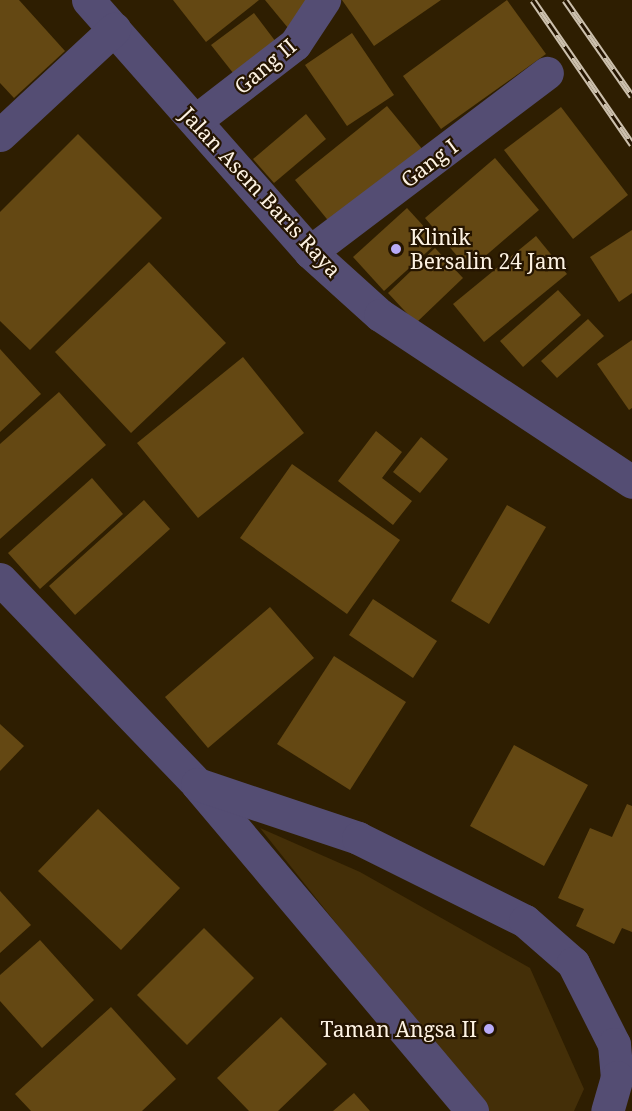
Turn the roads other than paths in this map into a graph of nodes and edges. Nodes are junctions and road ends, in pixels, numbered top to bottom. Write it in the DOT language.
graph roads {
  1 [pos="88,0"];
  2 [pos="324,0"];
  3 [pos="114,29"];
  4 [pos="547,73"];
  5 [pos="195,121"];
  6 [pos="0,135"];
  7 [pos="310,252"];
  8 [pos="632,482"];
  9 [pos="0,579"];
  10 [pos="197,784"];
  11 [pos="472,1111"];
  12 [pos="608,1111"];
  1 -- 3 [label="street, Jalan Asem Baris Raya"];
  2 -- 5 [label="street, Gang II"];
  3 -- 5 [label="street, Jalan Asem Baris Raya"];
  3 -- 6 [label="street"];
  4 -- 7 [label="street, Gang I"];
  5 -- 7 [label="street, Jalan Asem Baris Raya"];
  7 -- 8 [label="street, Jalan Asem Baris Raya"];
  9 -- 10 [label="street"];
  10 -- 11 [label="street"];
  10 -- 12 [label="street"];
}
